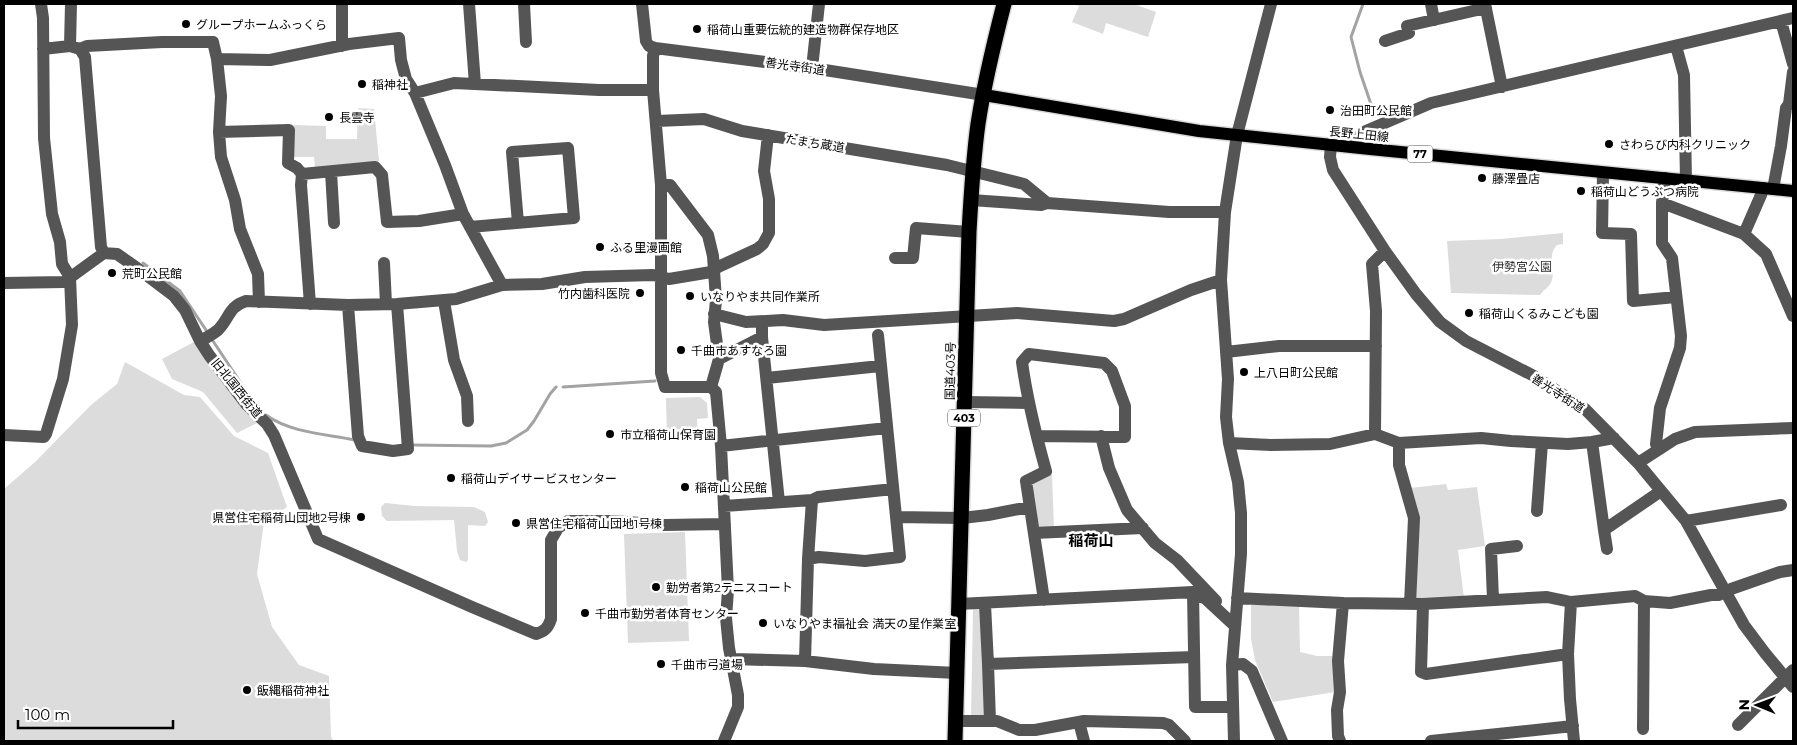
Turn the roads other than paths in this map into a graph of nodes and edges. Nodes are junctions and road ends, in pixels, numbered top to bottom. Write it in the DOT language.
graph roads {
  1 [pos="41,4"];
  2 [pos="71,4"];
  3 [pos="342,4"];
  4 [pos="469,4"];
  5 [pos="524,4"];
  6 [pos="642,4"];
  7 [pos="819,4"];
  8 [pos="1004,4"];
  9 [pos="1271,4"];
  10 [pos="1431,4"];
  11 [pos="1486,6"];
  12 [pos="1434,20"];
  13 [pos="1787,20"];
  14 [pos="1385,41"];
  15 [pos="526,42"];
  16 [pos="342,46"];
  17 [pos="1676,46"];
  18 [pos="75,47"];
  19 [pos="655,48"];
  20 [pos="43,49"];
  21 [pos="217,59"];
  22 [pos="1793,64"];
  23 [pos="812,68"];
  24 [pos="1793,72"];
  25 [pos="475,84"];
  26 [pos="1502,87"];
  27 [pos="653,90"];
  28 [pos="415,93"];
  29 [pos="984,95"];
  30 [pos="656,121"];
  31 [pos="219,132"];
  32 [pos="768,135"];
  33 [pos="1237,135"];
  34 [pos="1331,145"];
  35 [pos="1352,148"];
  36 [pos="331,172"];
  37 [pos="973,172"];
  38 [pos="1603,172"];
  39 [pos="302,174"];
  40 [pos="1665,178"];
  41 [pos="1686,180"];
  42 [pos="661,185"];
  43 [pos="1768,188"];
  44 [pos="1793,190"];
  45 [pos="971,200"];
  46 [pos="1662,202"];
  47 [pos="1047,203"];
  48 [pos="1225,212"];
  49 [pos="463,214"];
  50 [pos="334,223"];
  51 [pos="518,223"];
  52 [pos="470,227"];
  53 [pos="969,232"];
  54 [pos="1744,234"];
  55 [pos="1385,251"];
  56 [pos="104,253"];
  57 [pos="895,258"];
  58 [pos="384,263"];
  59 [pos="715,269"];
  60 [pos="70,277"];
  61 [pos="661,277"];
  62 [pos="1221,280"];
  63 [pos="4,283"];
  64 [pos="502,285"];
  65 [pos="1676,297"];
  66 [pos="444,301"];
  67 [pos="259,302"];
  68 [pos="310,304"];
  69 [pos="392,304"];
  70 [pos="348,305"];
  71 [pos="714,314"];
  72 [pos="966,316"];
  73 [pos="1793,316"];
  74 [pos="762,322"];
  75 [pos="878,335"];
  76 [pos="762,336"];
  77 [pos="206,337"];
  78 [pos="1376,346"];
  79 [pos="1226,352"];
  80 [pos="719,359"];
  81 [pos="880,366"];
  82 [pos="767,378"];
  83 [pos="711,387"];
  84 [pos="964,402"];
  85 [pos="1028,403"];
  86 [pos="468,421"];
  87 [pos="887,428"];
  88 [pos="1793,428"];
  89 [pos="1375,434"];
  90 [pos="4,435"];
  91 [pos="1037,436"];
  92 [pos="1101,436"];
  93 [pos="1614,438"];
  94 [pos="773,440"];
  95 [pos="1592,442"];
  96 [pos="1229,443"];
  97 [pos="1399,443"];
  98 [pos="1542,443"];
  99 [pos="721,446"];
  100 [pos="1658,449"];
  101 [pos="1638,463"];
  102 [pos="893,489"];
  103 [pos="1661,491"];
  104 [pos="812,500"];
  105 [pos="779,502"];
  106 [pos="1781,505"];
  107 [pos="724,506"];
  108 [pos="1029,507"];
  109 [pos="1537,511"];
  110 [pos="896,517"];
  111 [pos="962,518"];
  112 [pos="1686,521"];
  113 [pos="725,524"];
  114 [pos="1143,528"];
  115 [pos="1604,530"];
  116 [pos="1034,532"];
  117 [pos="1517,546"];
  118 [pos="1607,549"];
  119 [pos="808,559"];
  120 [pos="1793,570"];
  121 [pos="1193,592"];
  122 [pos="1725,592"];
  123 [pos="1237,598"];
  124 [pos="1044,600"];
  125 [pos="1493,600"];
  126 [pos="1644,601"];
  127 [pos="1571,602"];
  128 [pos="1343,603"];
  129 [pos="958,604"];
  130 [pos="986,604"];
  131 [pos="1416,604"];
  132 [pos="1235,621"];
  133 [pos="1568,654"];
  134 [pos="1194,657"];
  135 [pos="732,659"];
  136 [pos="805,661"];
  137 [pos="988,664"];
  138 [pos="1232,665"];
  139 [pos="957,673"];
  140 [pos="1790,678"];
  141 [pos="1233,707"];
  142 [pos="956,721"];
  143 [pos="990,721"];
  144 [pos="1079,722"];
  145 [pos="1738,724"];
  146 [pos="1573,726"];
  147 [pos="1644,728"];
  148 [pos="1019,735"];
  149 [pos="1499,738"];
  150 [pos="1450,740"];
  151 [pos="724,741"];
  152 [pos="955,741"];
  153 [pos="1084,741"];
  154 [pos="1186,741"];
  155 [pos="1234,741"];
  156 [pos="1282,741"];
  157 [pos="1340,741"];
  158 [pos="1431,741"];
  159 [pos="1574,741"];
  1 -- 20 [label="street"];
  2 -- 18 [label="street"];
  3 -- 16 [label="street"];
  4 -- 25 [label="street"];
  5 -- 15 [label="street"];
  6 -- 19 [label="street"];
  7 -- 23 [label="street"];
  8 -- 29 [label="highway, 国道403号 / 403"];
  9 -- 33 [label="street"];
  10 -- 12 [label="street"];
  11 -- 12 [label="street"];
  11 -- 26 [label="street"];
  12 -- 14 [label="street"];
  13 -- 17 [label="street"];
  13 -- 22 [label="street"];
  16 -- 21 [label="street"];
  16 -- 28 [label="street"];
  17 -- 26 [label="street"];
  17 -- 41 [label="street"];
  18 -- 20 [label="street"];
  18 -- 21 [label="street"];
  18 -- 56 [label="street"];
  19 -- 23 [label="street, 善光寺街道"];
  19 -- 27 [label="street"];
  20 -- 60 [label="street"];
  21 -- 31 [label="street"];
  23 -- 29 [label="street, 善光寺街道"];
  24 -- 43 [label="street"];
  25 -- 27 [label="street"];
  25 -- 28 [label="street"];
  26 -- 35 [label="street"];
  27 -- 30 [label="street"];
  28 -- 49 [label="street"];
  29 -- 33 [label="main road, 長野上田線 / 77"];
  29 -- 37 [label="highway, 国道403号 / 403"];
  30 -- 32 [label="street, たまち蔵道"];
  30 -- 42 [label="street"];
  31 -- 39 [label="street"];
  31 -- 67 [label="street"];
  32 -- 37 [label="street, たまち蔵道"];
  32 -- 59 [label="street"];
  33 -- 34 [label="main road, 長野上田線 / 77"];
  33 -- 48 [label="street"];
  34 -- 35 [label="main road, 長野上田線 / 77"];
  34 -- 55 [label="street, 善光寺街道"];
  35 -- 38 [label="main road, 長野上田線 / 77"];
  36 -- 39 [label="street"];
  36 -- 49 [label="street"];
  36 -- 50 [label="street"];
  37 -- 45 [label="highway, 国道403号 / 403"];
  37 -- 47 [label="street, たまち蔵道"];
  38 -- 40 [label="main road, 長野上田線 / 77"];
  38 -- 65 [label="street"];
  39 -- 68 [label="street"];
  40 -- 41 [label="main road, 長野上田線 / 77"];
  40 -- 46 [label="street"];
  41 -- 43 [label="main road, 長野上田線 / 77"];
  42 -- 59 [label="street"];
  42 -- 61 [label="street"];
  43 -- 44 [label="main road, 長野上田線 / 77"];
  43 -- 54 [label="street"];
  45 -- 47 [label="street"];
  45 -- 53 [label="highway, 国道403号 / 403"];
  46 -- 54 [label="street"];
  46 -- 65 [label="street"];
  47 -- 48 [label="street"];
  48 -- 62 [label="street"];
  49 -- 52 [label="street"];
  51 -- 51 [label="street"];
  51 -- 52 [label="street"];
  52 -- 64 [label="street"];
  53 -- 57 [label="street"];
  53 -- 72 [label="highway, 国道403号 / 403"];
  54 -- 73 [label="street"];
  55 -- 78 [label="street"];
  55 -- 93 [label="street, 善光寺街道"];
  56 -- 60 [label="street"];
  56 -- 77 [label="street, 旧北国西街道"];
  58 -- 69 [label="street"];
  59 -- 61 [label="street"];
  59 -- 71 [label="street"];
  60 -- 63 [label="street"];
  60 -- 90 [label="street"];
  61 -- 64 [label="street"];
  61 -- 83 [label="street"];
  62 -- 72 [label="street"];
  62 -- 79 [label="street"];
  64 -- 66 [label="street"];
  65 -- 100 [label="street"];
  66 -- 69 [label="street"];
  66 -- 86 [label="street"];
  67 -- 68 [label="street"];
  67 -- 77 [label="street"];
  68 -- 70 [label="street"];
  69 -- 70 [label="street"];
  69 -- 70 [label="street"];
  71 -- 74 [label="street"];
  71 -- 80 [label="street"];
  72 -- 74 [label="street"];
  72 -- 84 [label="highway, 国道403号 / 403"];
  74 -- 76 [label="street"];
  75 -- 81 [label="street"];
  76 -- 80 [label="street"];
  76 -- 82 [label="street"];
  77 -- 113 [label="street, 旧北国西街道"];
  78 -- 79 [label="street"];
  78 -- 89 [label="street"];
  79 -- 96 [label="street"];
  80 -- 83 [label="street"];
  81 -- 82 [label="street"];
  81 -- 87 [label="street"];
  82 -- 94 [label="street"];
  83 -- 99 [label="street"];
  84 -- 85 [label="street"];
  84 -- 111 [label="highway, 国道403号 / 403"];
  85 -- 91 [label="street"];
  85 -- 92 [label="street"];
  87 -- 94 [label="street"];
  87 -- 102 [label="street"];
  88 -- 100 [label="street"];
  89 -- 96 [label="street"];
  89 -- 97 [label="street"];
  91 -- 92 [label="street"];
  91 -- 108 [label="street"];
  92 -- 114 [label="street"];
  93 -- 95 [label="street"];
  93 -- 101 [label="street, 善光寺街道"];
  94 -- 99 [label="street"];
  94 -- 105 [label="street"];
  95 -- 98 [label="street"];
  95 -- 115 [label="street"];
  96 -- 123 [label="street"];
  97 -- 98 [label="street"];
  97 -- 131 [label="street"];
  98 -- 109 [label="street"];
  99 -- 107 [label="street"];
  100 -- 101 [label="street"];
  101 -- 103 [label="street, 善光寺街道"];
  102 -- 104 [label="street"];
  102 -- 110 [label="street"];
  103 -- 112 [label="street, 善光寺街道"];
  103 -- 115 [label="street"];
  104 -- 105 [label="street"];
  104 -- 119 [label="street"];
  105 -- 107 [label="street"];
  106 -- 112 [label="street"];
  107 -- 113 [label="street"];
  108 -- 111 [label="street"];
  108 -- 116 [label="street"];
  110 -- 111 [label="street"];
  110 -- 119 [label="street"];
  111 -- 129 [label="highway, 国道403号 / 403"];
  112 -- 122 [label="street, 善光寺街道"];
  113 -- 135 [label="street"];
  114 -- 116 [label="street"];
  114 -- 132 [label="street"];
  115 -- 118 [label="street"];
  116 -- 124 [label="street"];
  117 -- 125 [label="street"];
  119 -- 136 [label="street"];
  120 -- 122 [label="street"];
  121 -- 124 [label="street"];
  121 -- 132 [label="street"];
  121 -- 134 [label="street"];
  122 -- 126 [label="street"];
  122 -- 140 [label="street, 善光寺街道"];
  123 -- 128 [label="street"];
  123 -- 132 [label="street"];
  124 -- 130 [label="street"];
  125 -- 127 [label="street"];
  125 -- 131 [label="street"];
  126 -- 127 [label="street"];
  126 -- 147 [label="street"];
  127 -- 133 [label="street"];
  128 -- 131 [label="street"];
  128 -- 157 [label="street"];
  129 -- 130 [label="street"];
  129 -- 139 [label="highway, 国道403号 / 403"];
  130 -- 137 [label="street"];
  131 -- 133 [label="street"];
  132 -- 138 [label="street"];
  133 -- 146 [label="street"];
  134 -- 137 [label="street"];
  134 -- 141 [label="street"];
  135 -- 136 [label="street"];
  135 -- 151 [label="street"];
  136 -- 139 [label="street"];
  137 -- 143 [label="street"];
  138 -- 141 [label="street"];
  138 -- 156 [label="street"];
  139 -- 142 [label="highway, 国道403号 / 403"];
  140 -- 145 [label="street"];
  141 -- 155 [label="street"];
  142 -- 143 [label="street"];
  142 -- 152 [label="highway, 国道403号 / 403"];
  143 -- 148 [label="street"];
  144 -- 148 [label="street"];
  144 -- 153 [label="street"];
  144 -- 154 [label="street"];
  146 -- 149 [label="street"];
  146 -- 159 [label="street"];
  149 -- 150 [label="street"];
  150 -- 158 [label="street"];
}
